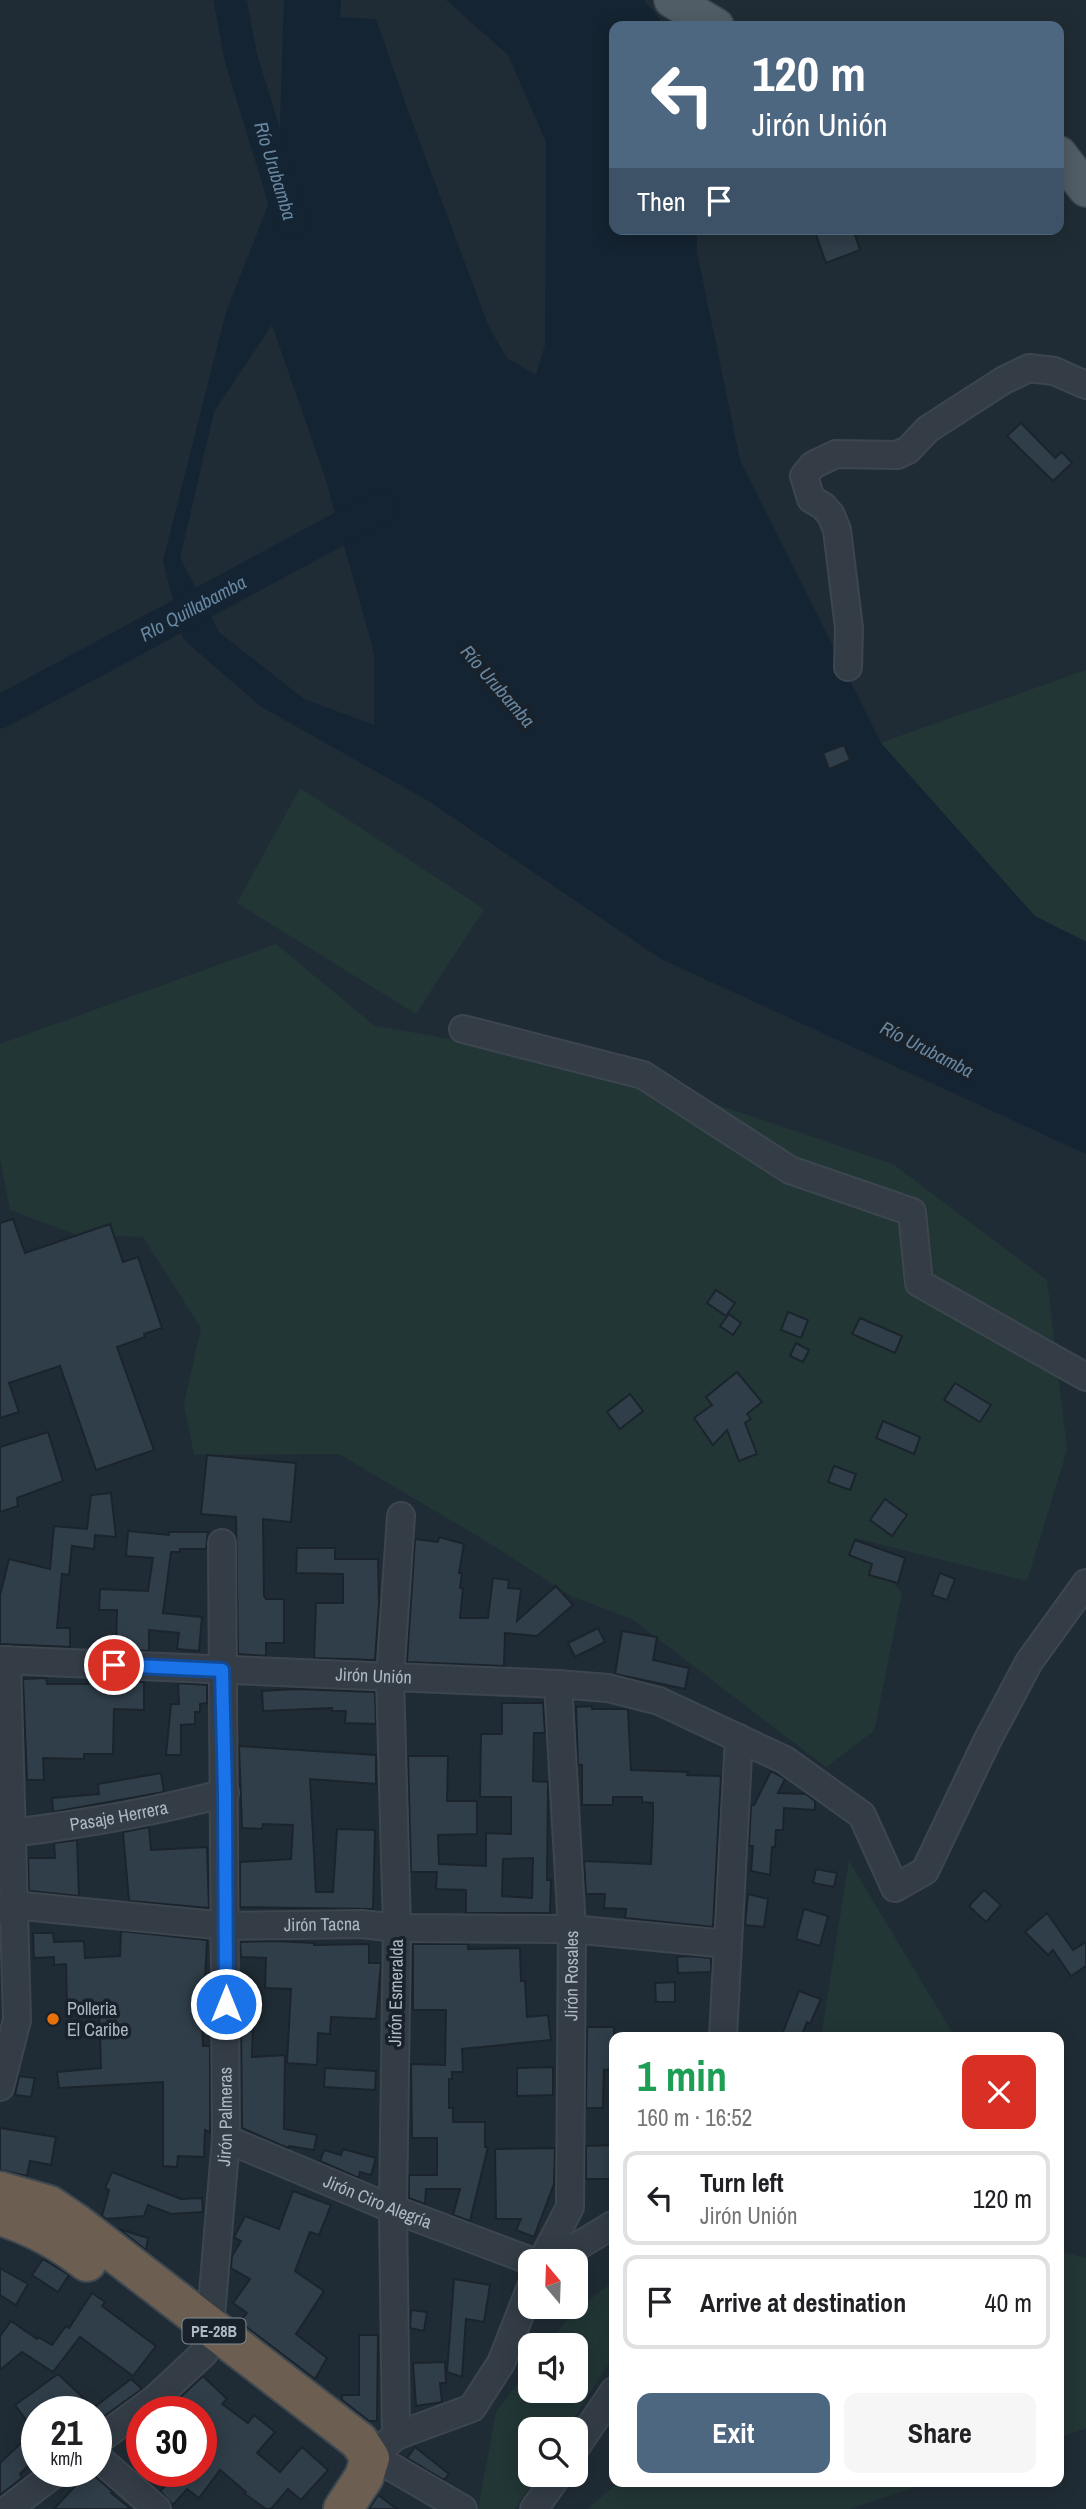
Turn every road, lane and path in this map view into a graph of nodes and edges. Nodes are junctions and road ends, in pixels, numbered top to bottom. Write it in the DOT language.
graph roads {
  1 [pos="672,0"];
  2 [pos="708,21"];
  3 [pos="1064,160"];
  4 [pos="1086,189"];
  5 [pos="1086,385"];
  6 [pos="848,667"];
  7 [pos="463,1028"];
  8 [pos="1086,1377"];
  9 [pos="401,1516"];
  10 [pos="222,1543"];
  11 [pos="1086,1583"];
  12 [pos="4,1660"];
  13 [pos="222,1670"];
  14 [pos="390,1678"];
  15 [pos="558,1684"];
  16 [pos="739,1738"];
  17 [pos="225,1793"];
  18 [pos="12,1833"];
  19 [pos="7,1908"];
  20 [pos="226,1926"];
  21 [pos="397,1928"];
  22 [pos="572,1929"];
  23 [pos="727,1944"];
  24 [pos="723,2032"];
  25 [pos="0,2087"];
  26 [pos="226,2139"];
  27 [pos="0,2191"];
  28 [pos="393,2209"];
  29 [pos="0,2216"];
  30 [pos="609,2227"];
  31 [pos="550,2249"];
  32 [pos="570,2249"];
  33 [pos="518,2256"];
  34 [pos="518,2319"];
  35 [pos="207,2341"];
  36 [pos="609,2398"];
  37 [pos="588,2429"];
  38 [pos="112,2430"];
  39 [pos="383,2447"];
  40 [pos="112,2470"];
  41 [pos="37,2487"];
  42 [pos="550,2487"];
  43 [pos="8,2509"];
  44 [pos="157,2509"];
  45 [pos="318,2509"];
  46 [pos="343,2509"];
  47 [pos="463,2509"];
  48 [pos="534,2509"];
  1 -- 2 [label="main road"];
  3 -- 4 [label="main road"];
  5 -- 6 [label="street"];
  7 -- 8 [label="street"];
  9 -- 14 [label="street, Jirón Esmeralda"];
  10 -- 13 [label="street, Jirón Palmeras"];
  11 -- 16 [label="street, Jirón Unión"];
  12 -- 13 [label="street, Jirón Unión"];
  12 -- 18 [label="street"];
  13 -- 14 [label="street, Jirón Unión"];
  13 -- 17 [label="street, Jirón Palmeras"];
  14 -- 15 [label="street, Jirón Unión"];
  14 -- 21 [label="street, Jirón Esmeralda"];
  15 -- 16 [label="street, Jirón Unión"];
  15 -- 22 [label="street, Jirón Rosales"];
  16 -- 23 [label="street"];
  17 -- 18 [label="street, Pasaje Herrera"];
  17 -- 20 [label="street, Jirón Palmeras"];
  18 -- 19 [label="street"];
  19 -- 20 [label="street, Jirón Tacna"];
  19 -- 25 [label="street"];
  20 -- 21 [label="street, Jirón Tacna"];
  20 -- 26 [label="street, Jirón Palmeras"];
  21 -- 22 [label="street, Jirón Tacna"];
  21 -- 28 [label="street, Jirón Esmeralda"];
  22 -- 23 [label="street, Jirón Tacna"];
  22 -- 31 [label="street, Jirón Rosales"];
  23 -- 24 [label="street"];
  26 -- 28 [label="street, Jirón Ciro Alegría"];
  26 -- 35 [label="street, Jirón Palmeras"];
  27 -- 35 [label="highway, PE-28B"];
  28 -- 33 [label="street, Jirón Ciro Alegría"];
  28 -- 39 [label="street, Jirón Esmeralda"];
  29 -- 35 [label="highway, PE-28B"];
  30 -- 32 [label="street"];
  34 -- 39 [label="street"];
  35 -- 38 [label="street"];
  35 -- 39 [label="highway, PE-28B"];
  35 -- 45 [label="highway, PE-28B"];
  36 -- 37 [label="street"];
  39 -- 46 [label="highway"];
  39 -- 47 [label="street"];
  40 -- 44 [label="street"];
  41 -- 43 [label="street"];
  42 -- 48 [label="street"];
}
